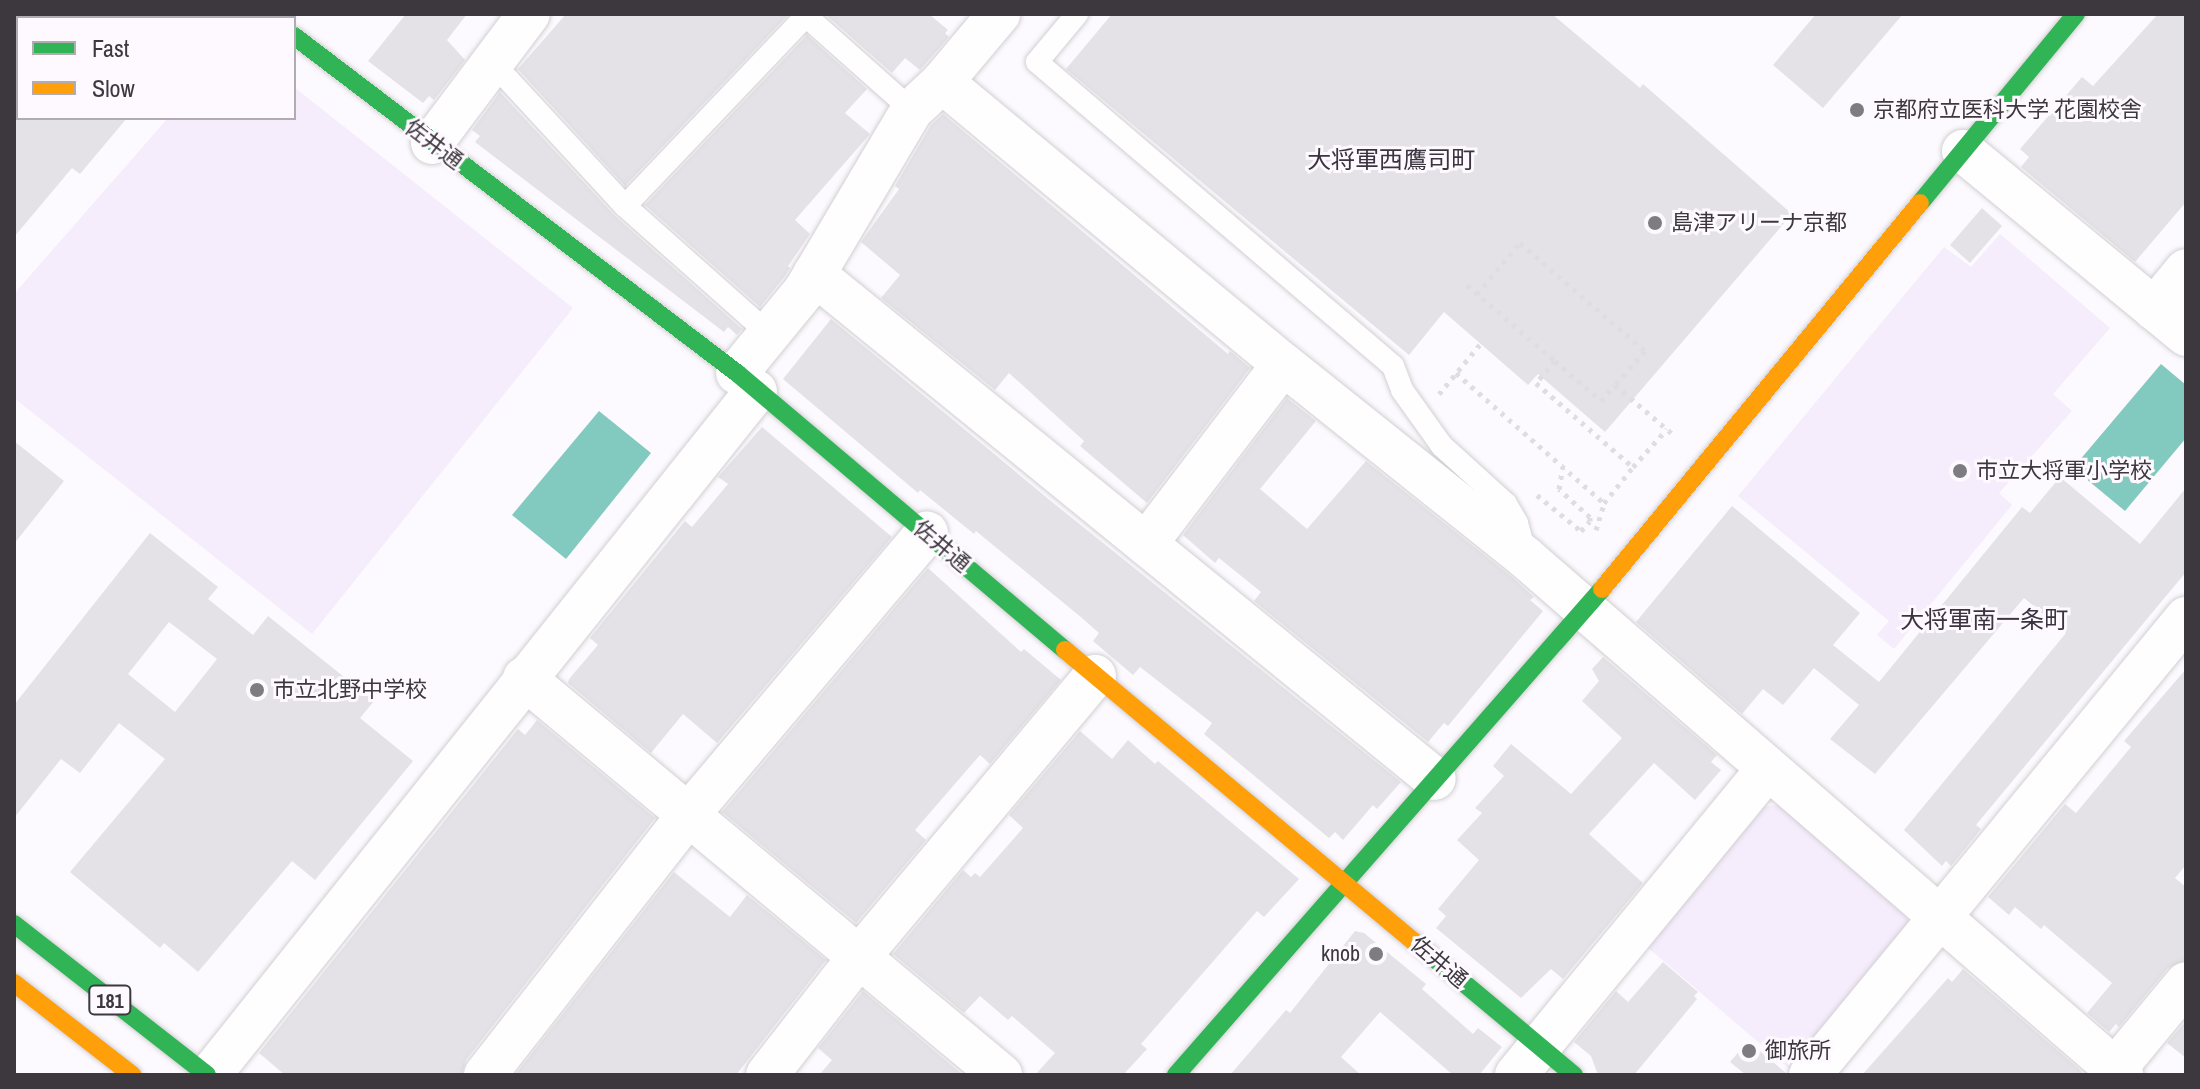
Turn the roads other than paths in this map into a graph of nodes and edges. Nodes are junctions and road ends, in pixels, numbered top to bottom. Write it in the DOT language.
graph roads {
  1 [pos="529,14"];
  2 [pos="1077,14"];
  3 [pos="2076,14"];
  4 [pos="986,19"];
  5 [pos="296,38"];
  6 [pos="492,62"];
  7 [pos="942,82"];
  8 [pos="912,110"];
  9 [pos="432,143"];
  10 [pos="1963,151"];
  11 [pos="625,206"];
  12 [pos="2186,270"];
  13 [pos="814,274"];
  14 [pos="2154,309"];
  15 [pos="769,334"];
  16 [pos="2186,335"];
  17 [pos="1283,364"];
  18 [pos="747,382"];
  19 [pos="927,532"];
  20 [pos="1146,544"];
  21 [pos="1527,559"];
  22 [pos="1585,610"];
  23 [pos="2186,618"];
  24 [pos="1095,676"];
  25 [pos="524,678"];
  26 [pos="1768,768"];
  27 [pos="1435,779"];
  28 [pos="688,815"];
  29 [pos="1344,883"];
  30 [pos="1940,917"];
  31 [pos="14,924"];
  32 [pos="859,957"];
  33 [pos="14,983"];
  34 [pos="2186,983"];
  35 [pos="1528,1060"];
  36 [pos="2116,1073"];
  37 [pos="132,1075"];
  38 [pos="208,1075"];
  39 [pos="485,1075"];
  40 [pos="767,1075"];
  41 [pos="1001,1075"];
  42 [pos="1176,1075"];
  43 [pos="1574,1075"];
  44 [pos="1810,1075"];
  1 -- 6 [label="street"];
  2 -- 21 [label="lane"];
  3 -- 10 [label="street"];
  4 -- 7 [label="street"];
  5 -- 9 [label="street, 佐井通"];
  6 -- 9 [label="street"];
  6 -- 11 [label="lane"];
  7 -- 8 [label="street"];
  7 -- 17 [label="street"];
  8 -- 11 [label="lane"];
  8 -- 13 [label="street"];
  9 -- 18 [label="street, 佐井通"];
  10 -- 14 [label="street"];
  10 -- 22 [label="street"];
  11 -- 15 [label="lane"];
  12 -- 14 [label="street"];
  13 -- 15 [label="street"];
  13 -- 20 [label="street"];
  14 -- 16 [label="street"];
  15 -- 18 [label="street"];
  17 -- 20 [label="street"];
  17 -- 21 [label="street"];
  18 -- 19 [label="street, 佐井通"];
  18 -- 25 [label="street"];
  19 -- 24 [label="street, 佐井通"];
  19 -- 28 [label="street"];
  20 -- 27 [label="street"];
  21 -- 22 [label="street"];
  22 -- 26 [label="street"];
  22 -- 27 [label="street"];
  23 -- 30 [label="street"];
  24 -- 29 [label="street, 佐井通"];
  24 -- 32 [label="street"];
  25 -- 28 [label="street"];
  25 -- 38 [label="street"];
  26 -- 30 [label="street"];
  26 -- 35 [label="street"];
  27 -- 29 [label="street"];
  28 -- 32 [label="street"];
  28 -- 39 [label="street"];
  29 -- 35 [label="street, 佐井通"];
  29 -- 42 [label="street"];
  30 -- 36 [label="street"];
  30 -- 44 [label="street"];
  31 -- 38 [label="street, 181"];
  32 -- 40 [label="street"];
  32 -- 41 [label="street"];
  33 -- 37 [label="street, 181"];
  34 -- 36 [label="street"];
  35 -- 43 [label="street, 佐井通"];
}
